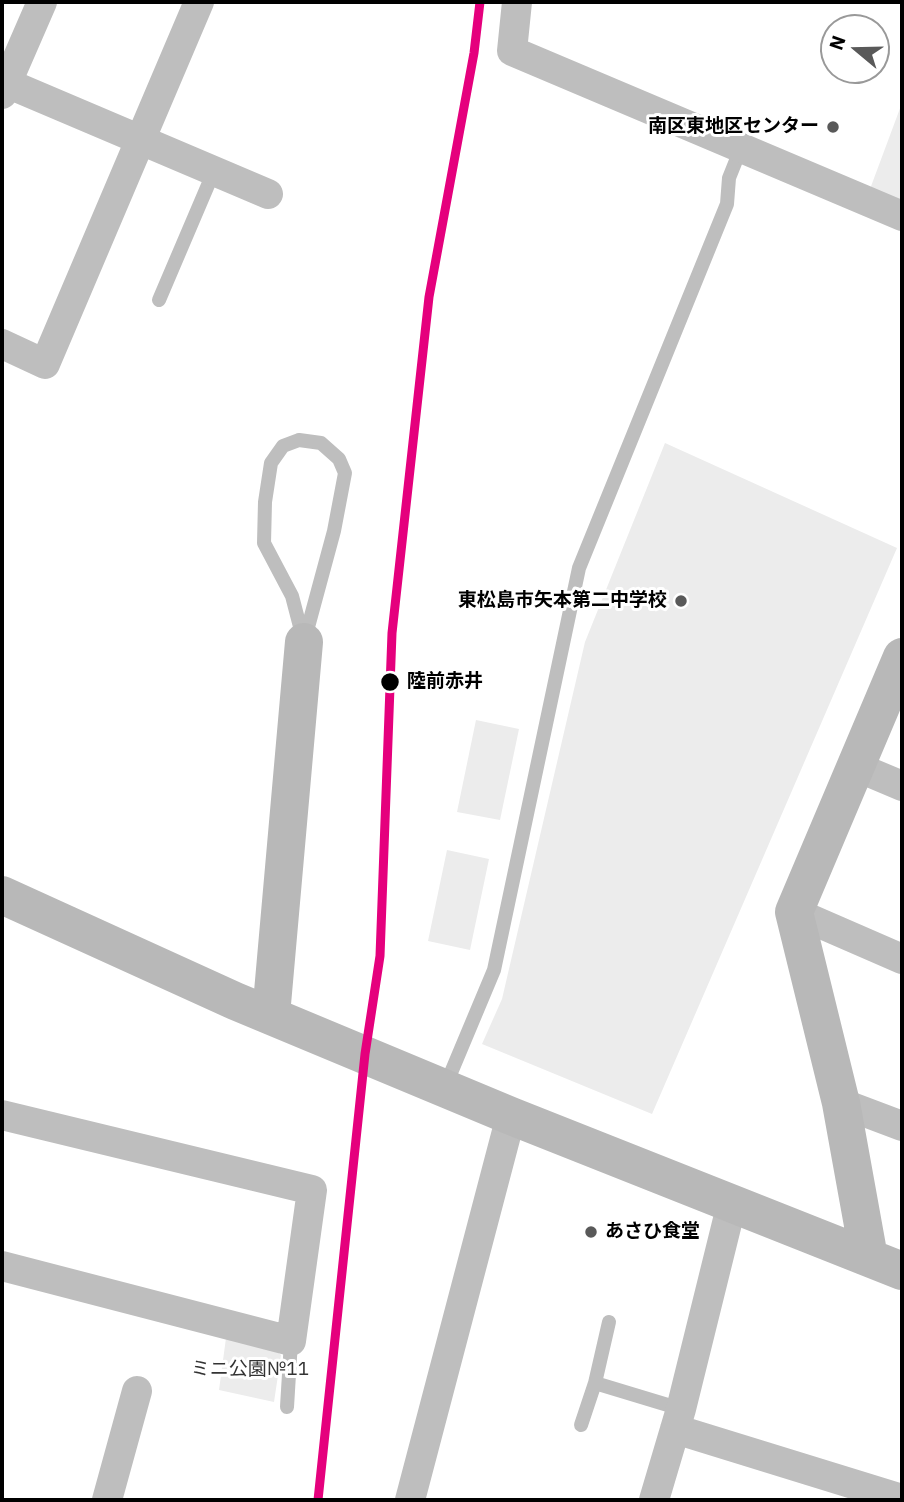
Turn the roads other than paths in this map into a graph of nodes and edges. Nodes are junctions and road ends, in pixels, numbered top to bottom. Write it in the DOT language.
graph roads {
  1 [pos="42,2"];
  2 [pos="200,2"];
  3 [pos="517,2"];
  4 [pos="3,86"];
  5 [pos="139,140"];
  6 [pos="741,148"];
  7 [pos="214,172"];
  8 [pos="268,194"];
  9 [pos="902,216"];
  10 [pos="159,300"];
  11 [pos="2,344"];
  12 [pos="304,642"];
  13 [pos="902,657"];
  14 [pos="857,767"];
  15 [pos="902,786"];
  16 [pos="2,895"];
  17 [pos="794,912"];
  18 [pos="902,959"];
  19 [pos="271,1015"];
  20 [pos="444,1088"];
  21 [pos="841,1103"];
  22 [pos="2,1115"];
  23 [pos="511,1116"];
  24 [pos="902,1126"];
  25 [pos="732,1203"];
  26 [pos="886,1264"];
  27 [pos="2,1266"];
  28 [pos="609,1322"];
  29 [pos="291,1341"];
  30 [pos="595,1383"];
  31 [pos="137,1391"];
  32 [pos="287,1407"];
  33 [pos="678,1419"];
  34 [pos="581,1425"];
  35 [pos="902,1499"];
  36 [pos="107,1500"];
  37 [pos="410,1500"];
  38 [pos="654,1500"];
  1 -- 4 [label="street"];
  2 -- 5 [label="street"];
  3 -- 6 [label="street"];
  4 -- 5 [label="street"];
  5 -- 7 [label="street"];
  5 -- 11 [label="street"];
  6 -- 9 [label="street"];
  6 -- 20 [label="lane"];
  7 -- 8 [label="street"];
  7 -- 10 [label="lane"];
  12 -- 12 [label="lane"];
  12 -- 19 [label="street"];
  13 -- 14 [label="street"];
  14 -- 15 [label="street"];
  14 -- 17 [label="street"];
  16 -- 19 [label="street"];
  17 -- 18 [label="street"];
  17 -- 21 [label="street"];
  19 -- 20 [label="street"];
  20 -- 23 [label="street"];
  21 -- 24 [label="street"];
  21 -- 26 [label="street"];
  22 -- 29 [label="street"];
  23 -- 25 [label="street"];
  23 -- 37 [label="street"];
  25 -- 26 [label="street"];
  25 -- 33 [label="street"];
  27 -- 29 [label="street"];
  28 -- 30 [label="lane"];
  29 -- 32 [label="lane"];
  30 -- 33 [label="lane"];
  30 -- 34 [label="lane"];
  31 -- 36 [label="street"];
  33 -- 35 [label="street"];
  33 -- 38 [label="street"];
}
